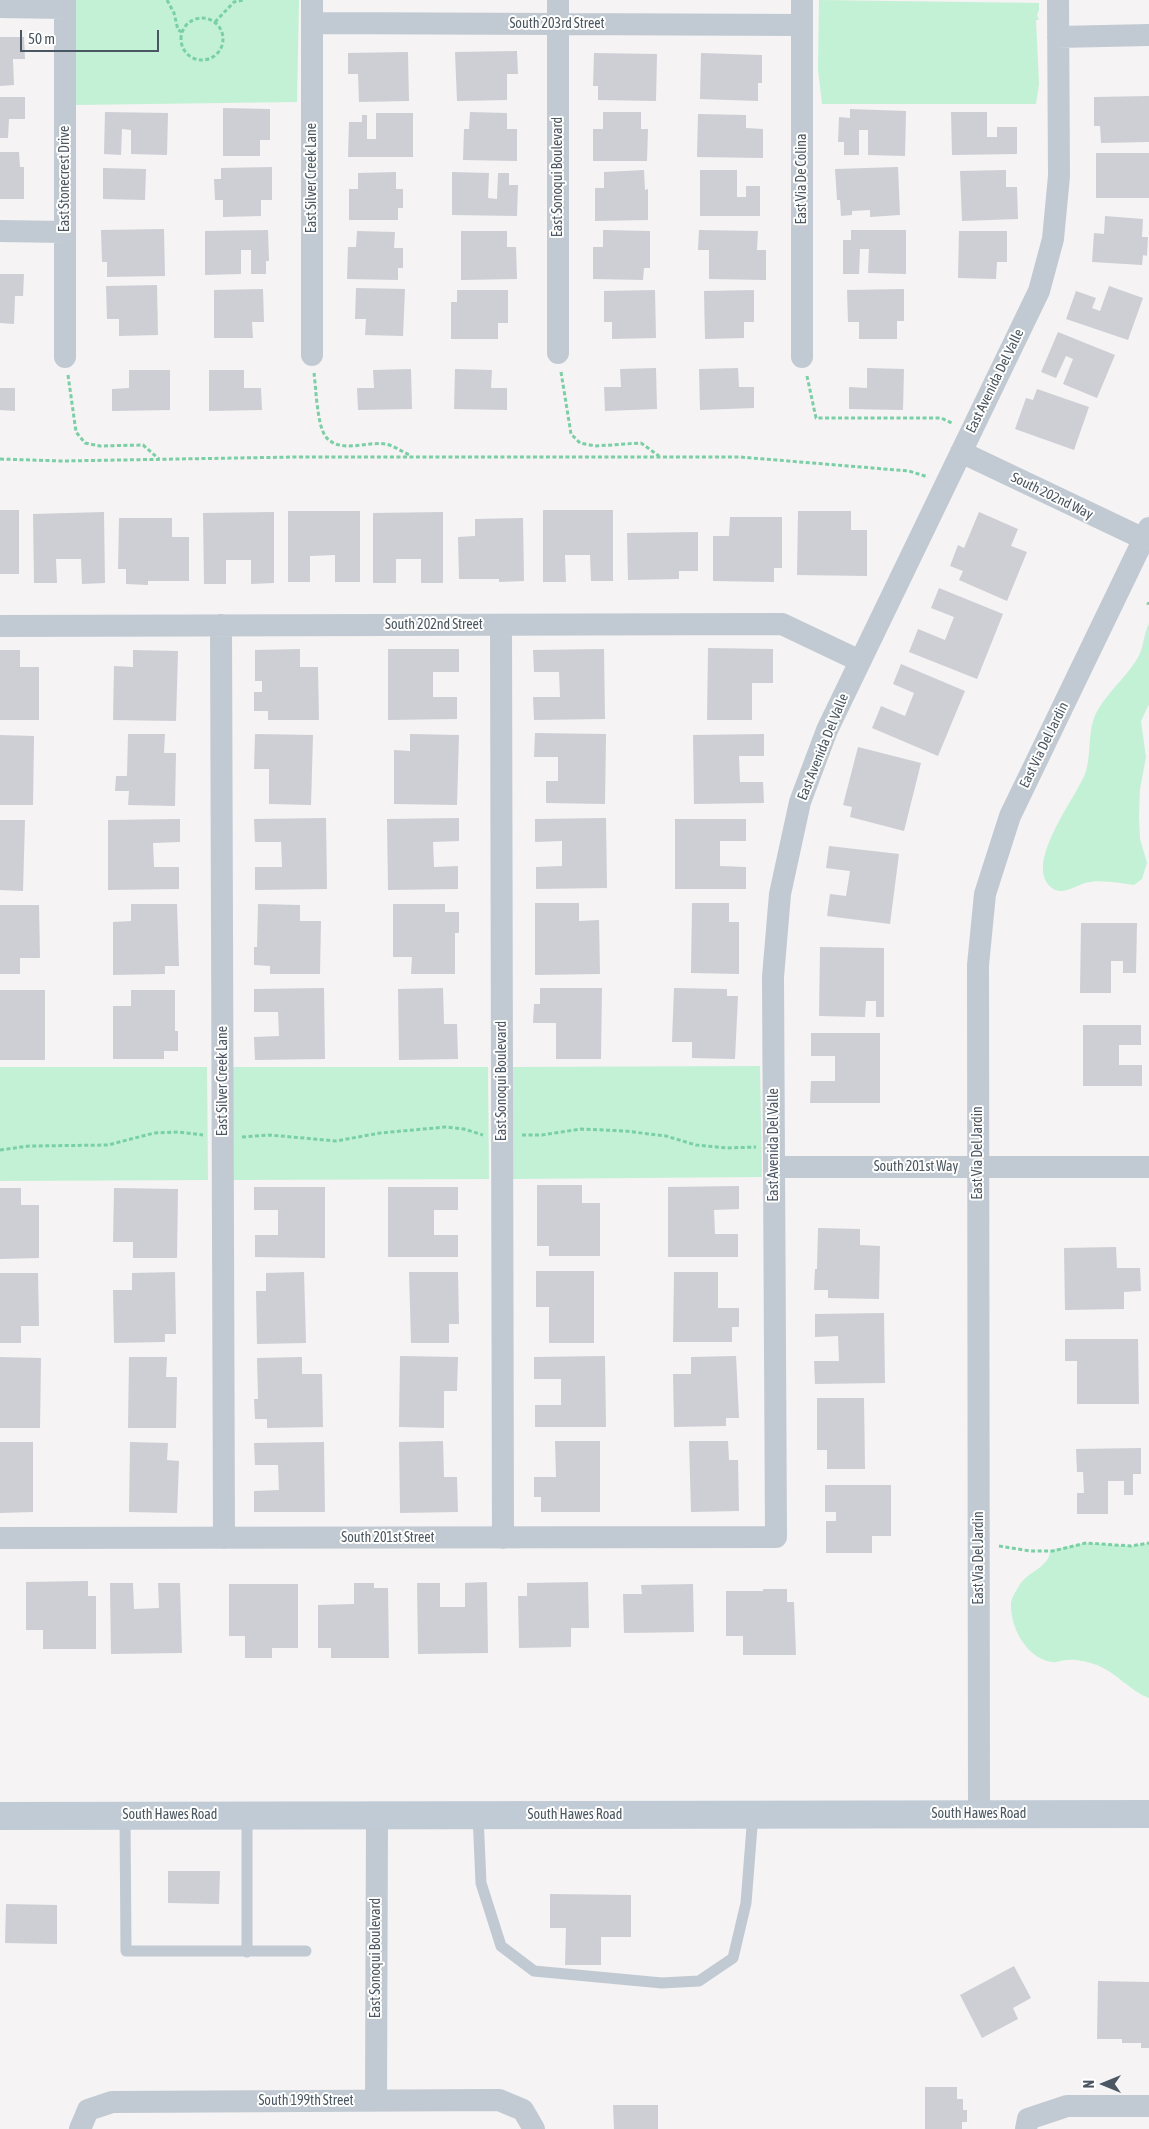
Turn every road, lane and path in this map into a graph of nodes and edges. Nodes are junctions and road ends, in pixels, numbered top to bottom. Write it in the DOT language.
graph roads {
  1 [pos="167,0"];
  2 [pos="243,0"];
  3 [pos="312,0"];
  4 [pos="558,0"];
  5 [pos="802,0"];
  6 [pos="1058,0"];
  7 [pos="65,4"];
  8 [pos="0,7"];
  9 [pos="215,22"];
  10 [pos="312,23"];
  11 [pos="558,24"];
  12 [pos="802,25"];
  13 [pos="182,32"];
  14 [pos="1149,36"];
  15 [pos="1058,37"];
  16 [pos="0,231"];
  17 [pos="65,232"];
  18 [pos="558,353"];
  19 [pos="312,355"];
  20 [pos="65,357"];
  21 [pos="802,357"];
  22 [pos="952,423"];
  23 [pos="961,452"];
  24 [pos="413,456"];
  25 [pos="659,456"];
  26 [pos="0,459"];
  27 [pos="160,460"];
  28 [pos="929,478"];
  29 [pos="1146,534"];
  30 [pos="221,625"];
  31 [pos="501,625"];
  32 [pos="0,626"];
  33 [pos="860,661"];
  34 [pos="502,1135"];
  35 [pos="223,1138"];
  36 [pos="0,1150"];
  37 [pos="774,1157"];
  38 [pos="978,1167"];
  39 [pos="1149,1167"];
  40 [pos="776,1537"];
  41 [pos="0,1538"];
  42 [pos="224,1538"];
  43 [pos="503,1538"];
  44 [pos="979,1542"];
  45 [pos="1149,1543"];
  46 [pos="753,1814"];
  47 [pos="979,1814"];
  48 [pos="1149,1814"];
  49 [pos="247,1815"];
  50 [pos="478,1815"];
  51 [pos="0,1816"];
  52 [pos="126,1816"];
  53 [pos="376,1816"];
  54 [pos="306,1951"];
  55 [pos="247,1952"];
  56 [pos="376,2100"];
  57 [pos="1149,2106"];
  58 [pos="528,2119"];
  59 [pos="84,2120"];
  60 [pos="1027,2124"];
  1 -- 13 [label="path"];
  2 -- 9 [label="path"];
  3 -- 10 [label="street, East Silver Creek Lane"];
  4 -- 11 [label="street, East Sonoqui Boulevard"];
  5 -- 12 [label="street, East Via De Colina"];
  6 -- 15 [label="street, East Avenida Del Valle"];
  7 -- 8 [label="street"];
  7 -- 17 [label="street, East Stonecrest Drive"];
  9 -- 13 [label="path"];
  9 -- 13 [label="path"];
  10 -- 11 [label="street, South 203rd Street"];
  10 -- 19 [label="street, East Silver Creek Lane"];
  11 -- 12 [label="street, South 203rd Street"];
  11 -- 18 [label="street, East Sonoqui Boulevard"];
  12 -- 21 [label="street, East Via De Colina"];
  14 -- 15 [label="street"];
  15 -- 23 [label="street, East Avenida Del Valle"];
  16 -- 17 [label="street"];
  17 -- 20 [label="street, East Stonecrest Drive"];
  18 -- 25 [label="path"];
  19 -- 24 [label="path"];
  20 -- 27 [label="path"];
  21 -- 22 [label="path"];
  23 -- 29 [label="street, South 202nd Way"];
  23 -- 33 [label="street, East Avenida Del Valle"];
  24 -- 25 [label="path"];
  24 -- 27 [label="path"];
  25 -- 28 [label="path"];
  26 -- 27 [label="path"];
  29 -- 38 [label="street, East Via Del Jardin"];
  30 -- 31 [label="street, South 202nd Street"];
  30 -- 32 [label="street, South 202nd Street"];
  30 -- 35 [label="street, East Silver Creek Lane"];
  31 -- 33 [label="street, South 202nd Street"];
  31 -- 34 [label="street, East Sonoqui Boulevard"];
  33 -- 37 [label="street, East Avenida Del Valle"];
  34 -- 35 [label="path"];
  34 -- 37 [label="path"];
  34 -- 43 [label="street, East Sonoqui Boulevard"];
  35 -- 36 [label="path"];
  35 -- 42 [label="street, East Silver Creek Lane"];
  37 -- 38 [label="street, South 201st Way"];
  37 -- 40 [label="street, East Avenida Del Valle"];
  38 -- 39 [label="street, South 201st Way"];
  38 -- 44 [label="street, East Via Del Jardin"];
  40 -- 43 [label="street, South 201st Street"];
  41 -- 42 [label="street, South 201st Street"];
  42 -- 43 [label="street, South 201st Street"];
  44 -- 45 [label="path"];
  44 -- 47 [label="street, East Via Del Jardin"];
  46 -- 47 [label="main road, South Hawes Road"];
  46 -- 50 [label="main road, South Hawes Road"];
  46 -- 50 [label="lane"];
  47 -- 48 [label="main road, South Hawes Road"];
  49 -- 52 [label="main road, South Hawes Road"];
  49 -- 53 [label="main road, South Hawes Road"];
  49 -- 55 [label="lane"];
  50 -- 53 [label="main road, South Hawes Road"];
  51 -- 52 [label="main road, South Hawes Road"];
  52 -- 55 [label="lane"];
  53 -- 56 [label="street, East Sonoqui Boulevard"];
  54 -- 55 [label="lane"];
  56 -- 58 [label="street, South 199th Street"];
  56 -- 59 [label="street, South 199th Street"];
  57 -- 60 [label="street"];
}
